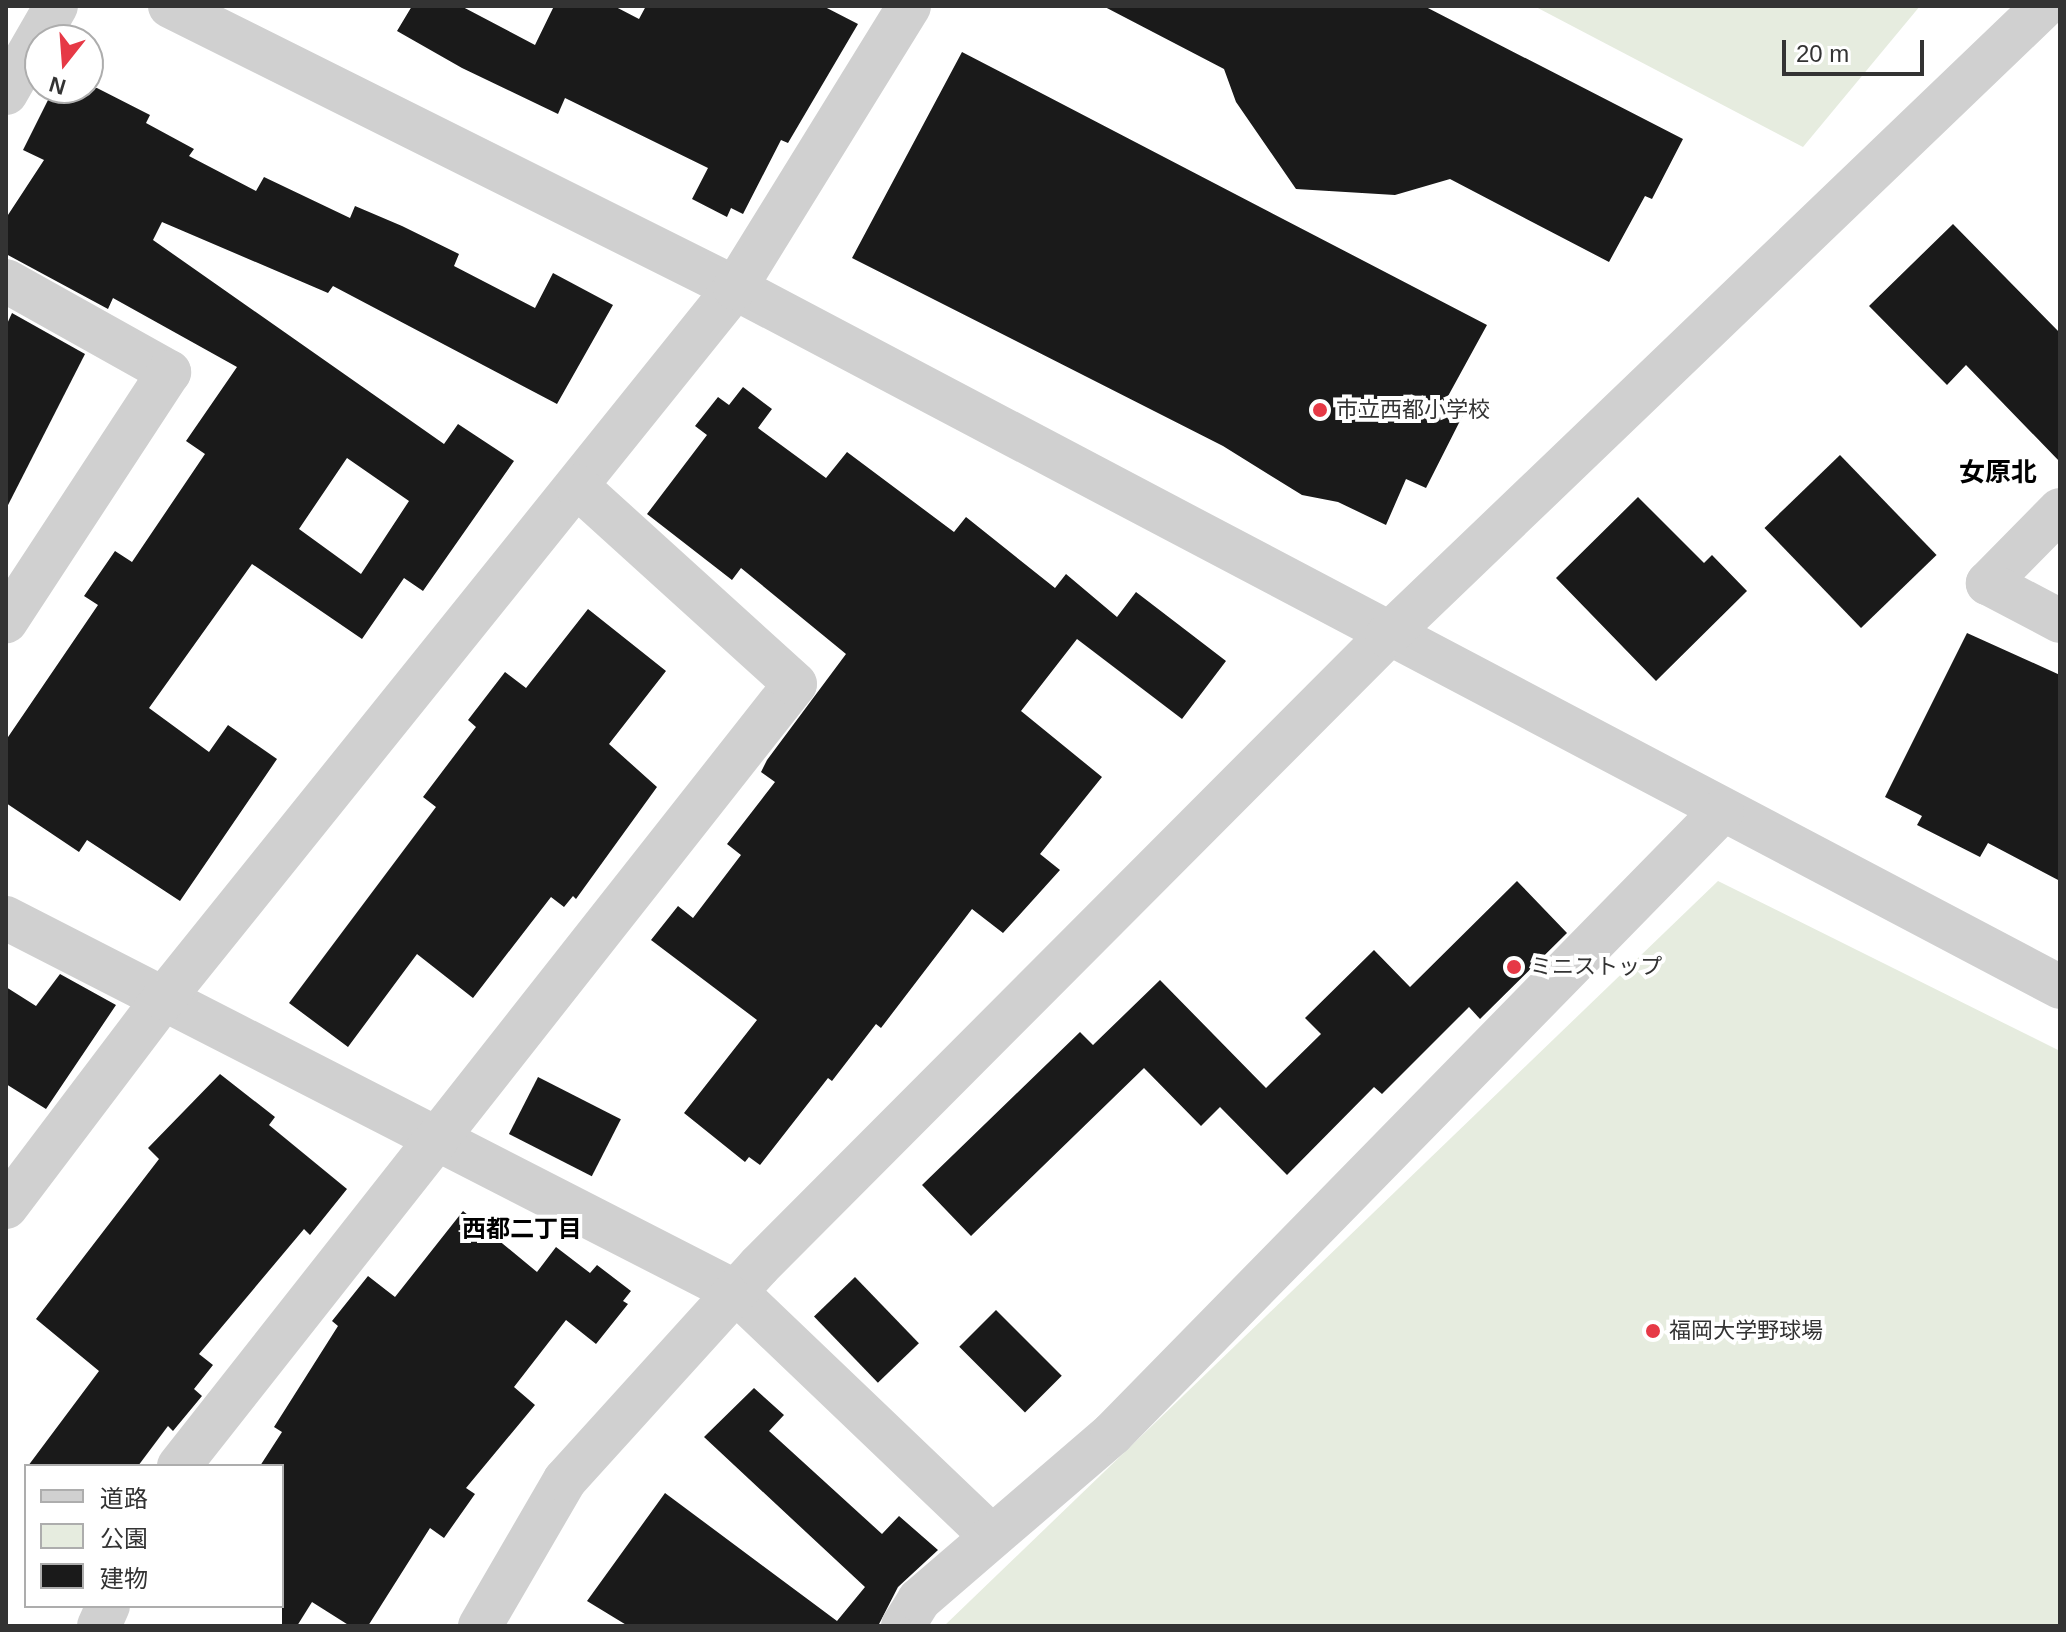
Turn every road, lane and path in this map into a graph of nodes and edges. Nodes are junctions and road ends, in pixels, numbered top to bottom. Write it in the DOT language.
graph roads {
  1 [pos="56,6"];
  2 [pos="170,6"];
  3 [pos="909,6"];
  4 [pos="2044,6"];
  5 [pos="6,93"];
  6 [pos="6,281"];
  7 [pos="735,288"];
  8 [pos="577,486"];
  9 [pos="2060,510"];
  10 [pos="8,612"];
  11 [pos="2060,621"];
  12 [pos="1387,636"];
  13 [pos="1722,811"];
  14 [pos="6,918"];
  15 [pos="2060,987"];
  16 [pos="164,998"];
  17 [pos="439,1140"];
  18 [pos="6,1207"];
  19 [pos="736,1292"];
  20 [pos="181,1464"];
  21 [pos="992,1537"];
  22 [pos="480,1626"];
  23 [pos="903,1626"];
  1 -- 5 [label="street"];
  2 -- 7 [label="street"];
  3 -- 7 [label="street"];
  4 -- 12 [label="street"];
  6 -- 10 [label="street"];
  7 -- 8 [label="street"];
  7 -- 12 [label="street"];
  8 -- 16 [label="street"];
  8 -- 17 [label="street"];
  9 -- 11 [label="street"];
  12 -- 13 [label="street"];
  12 -- 19 [label="street"];
  13 -- 15 [label="street"];
  13 -- 21 [label="street"];
  14 -- 16 [label="street"];
  16 -- 17 [label="street"];
  16 -- 18 [label="street"];
  17 -- 19 [label="street"];
  17 -- 20 [label="street"];
  19 -- 21 [label="street"];
  19 -- 22 [label="street"];
  21 -- 23 [label="street"];
}
